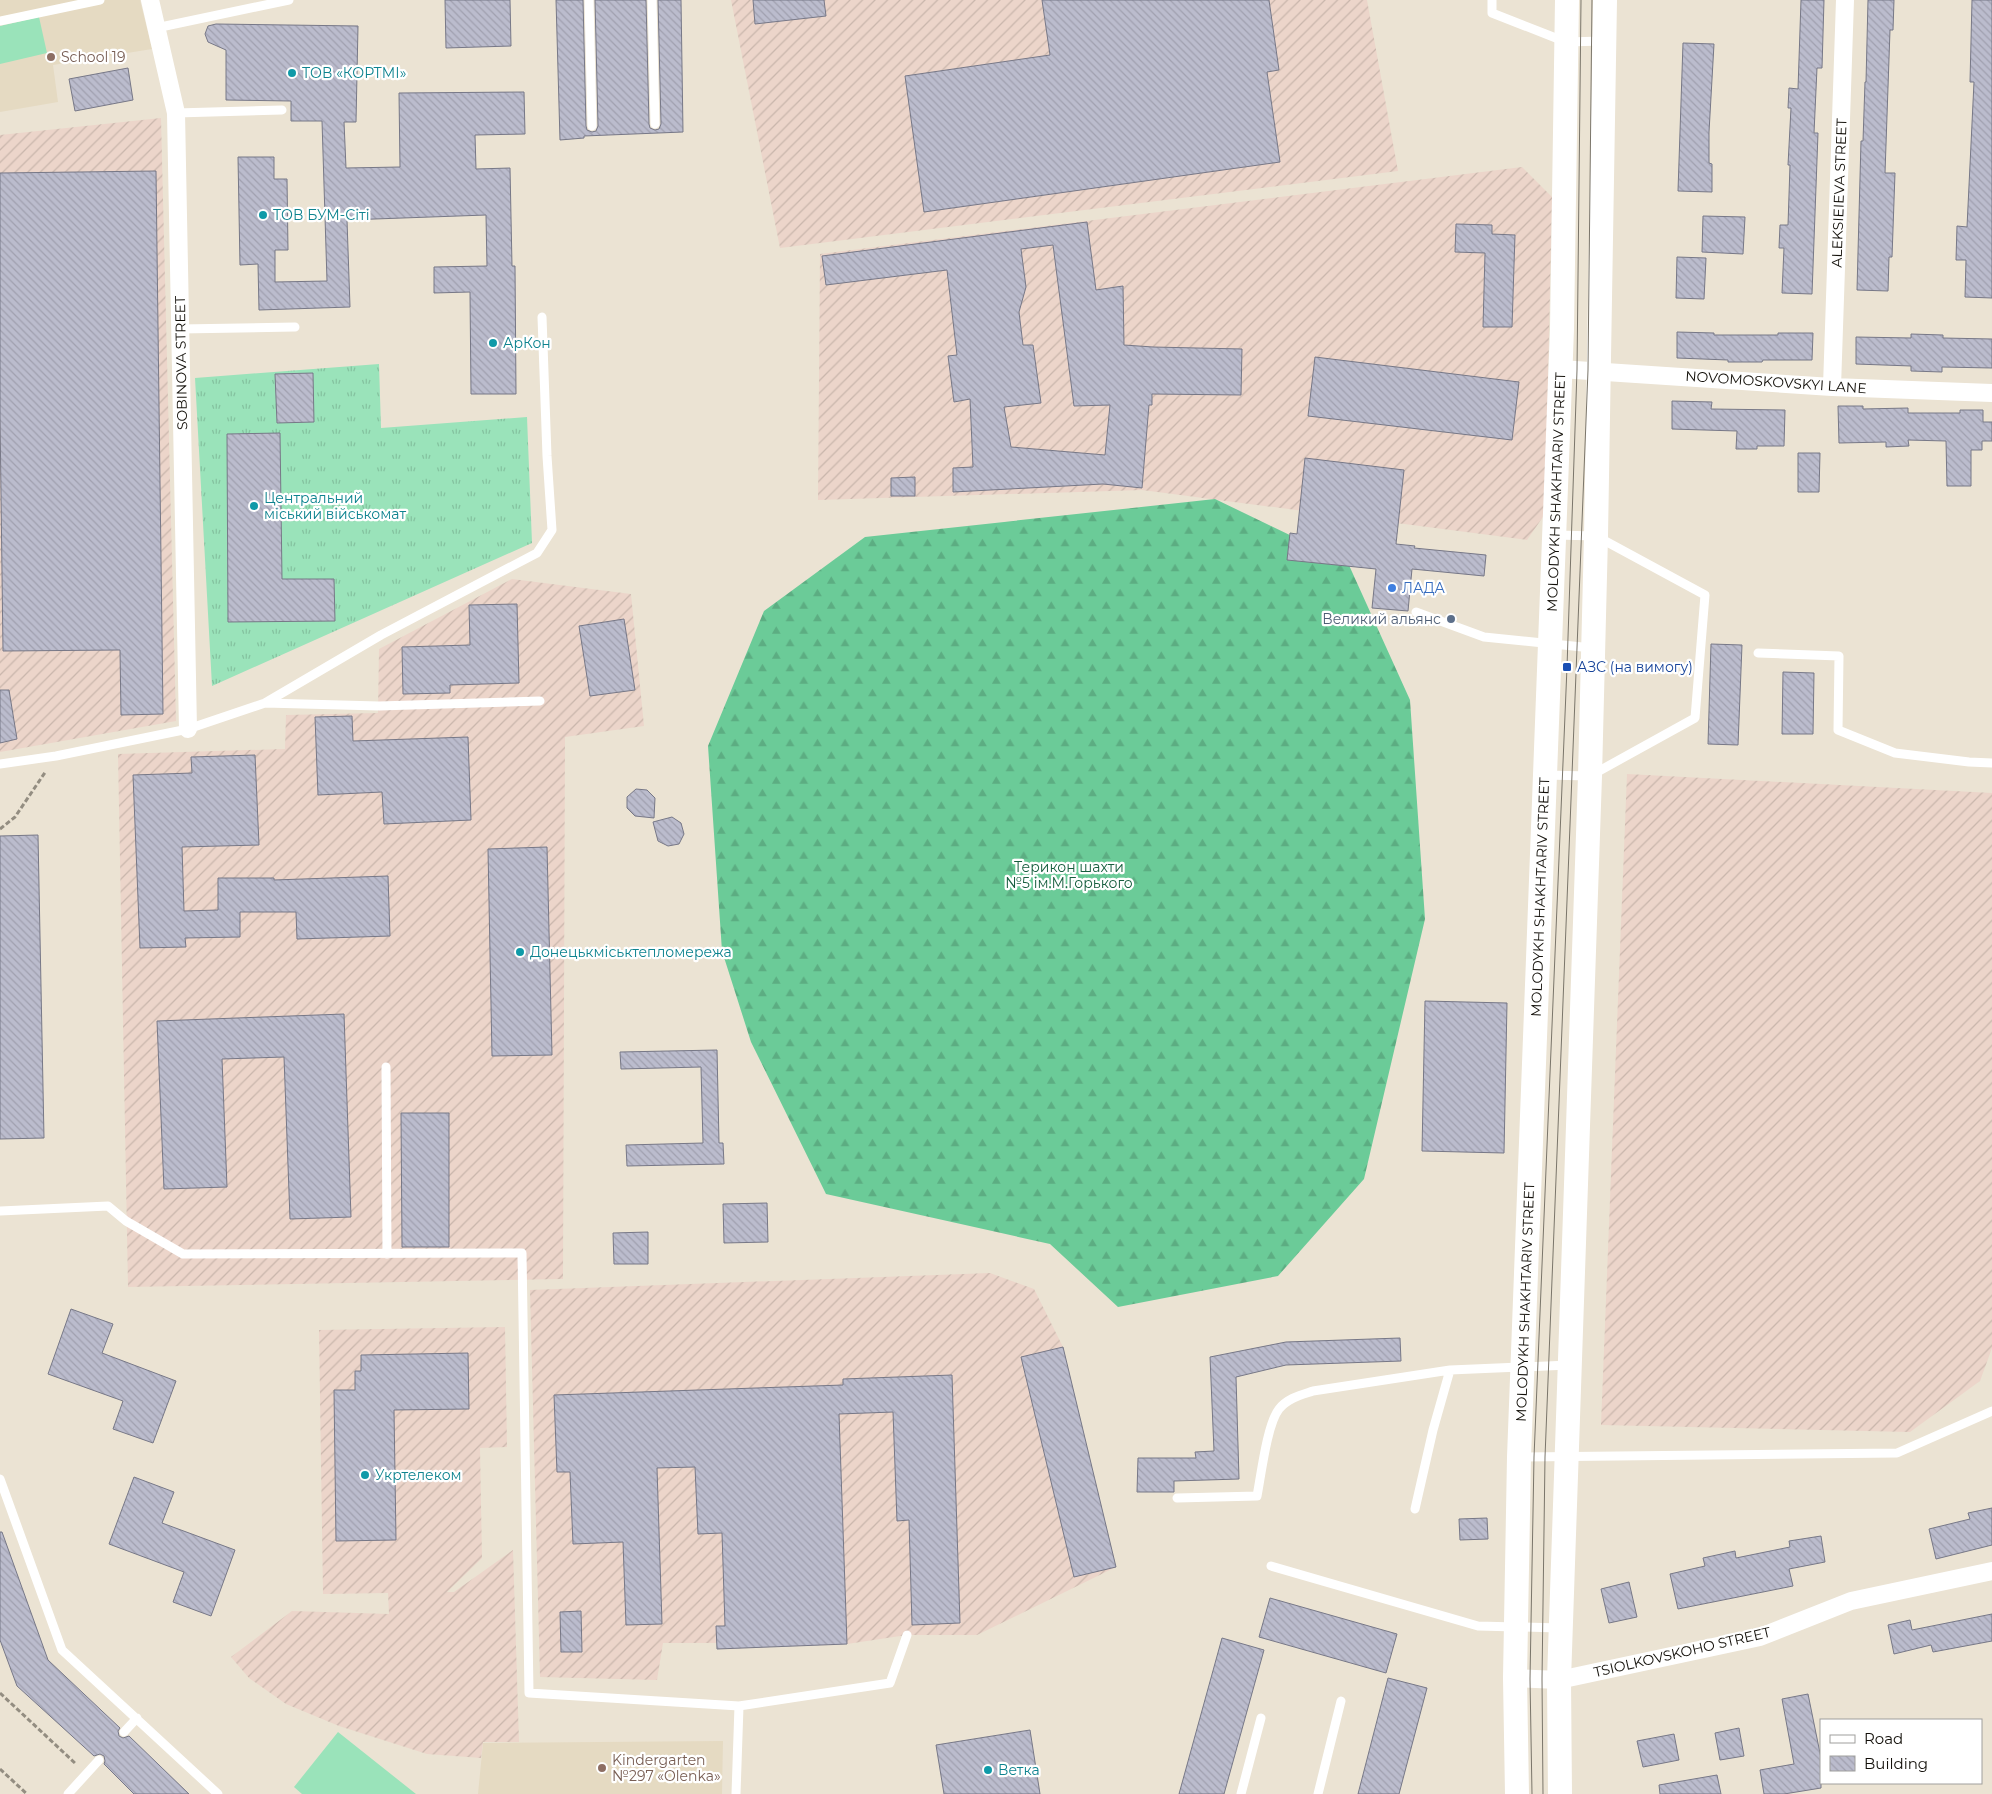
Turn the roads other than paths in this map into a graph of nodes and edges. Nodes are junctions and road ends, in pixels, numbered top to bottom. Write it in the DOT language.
graph roads {
  1 [pos="100,0"];
  2 [pos="150,0"];
  3 [pos="289,0"];
  4 [pos="589,0"];
  5 [pos="652,0"];
  6 [pos="1492,0"];
  7 [pos="1567,0"];
  8 [pos="1605,0"];
  9 [pos="1845,0"];
  10 [pos="0,21"];
  11 [pos="156,28"];
  12 [pos="1604,41"];
  13 [pos="1566,42"];
  14 [pos="282,110"];
  15 [pos="176,113"];
  16 [pos="655,124"];
  17 [pos="592,126"];
  18 [pos="542,318"];
  19 [pos="295,327"];
  20 [pos="180,329"];
  21 [pos="1560,369"];
  22 [pos="1599,370"];
  23 [pos="1832,387"];
  24 [pos="1992,393"];
  25 [pos="1554,535"];
  26 [pos="1596,536"];
  27 [pos="1416,612"];
  28 [pos="1550,644"];
  29 [pos="1592,648"];
  30 [pos="1758,653"];
  31 [pos="540,701"];
  32 [pos="265,703"];
  33 [pos="188,729"];
  34 [pos="1992,763"];
  35 [pos="0,764"];
  36 [pos="1545,775"];
  37 [pos="1590,776"];
  38 [pos="386,1067"];
  39 [pos="0,1210"];
  40 [pos="387,1254"];
  41 [pos="1522,1366"];
  42 [pos="1569,1366"];
  43 [pos="1450,1370"];
  44 [pos="1992,1411"];
  45 [pos="1519,1457"];
  46 [pos="1566,1457"];
  47 [pos="0,1479"];
  48 [pos="1177,1498"];
  49 [pos="1415,1508"];
  50 [pos="1271,1566"];
  51 [pos="1992,1572"];
  52 [pos="1516,1626"];
  53 [pos="1562,1628"];
  54 [pos="907,1635"];
  55 [pos="1515,1678"];
  56 [pos="1559,1680"];
  57 [pos="1341,1701"];
  58 [pos="739,1706"];
  59 [pos="137,1718"];
  60 [pos="1261,1718"];
  61 [pos="124,1732"];
  62 [pos="99,1760"];
  63 [pos="68,1794"];
  64 [pos="218,1794"];
  65 [pos="736,1794"];
  66 [pos="1241,1794"];
  67 [pos="1318,1794"];
  68 [pos="1517,1794"];
  69 [pos="1560,1794"];
  1 -- 10 [label="lane"];
  2 -- 11 [label="street, SOBINOVA STREET"];
  3 -- 11 [label="lane"];
  4 -- 17 [label="lane"];
  5 -- 16 [label="lane"];
  6 -- 13 [label="lane"];
  7 -- 13 [label="main road, MOLODYKH SHAKHTARIV STREET"];
  8 -- 12 [label="main road"];
  9 -- 23 [label="street, ALEKSIEIEVA STREET"];
  11 -- 15 [label="street, SOBINOVA STREET"];
  12 -- 13 [label="lane"];
  12 -- 22 [label="main road"];
  13 -- 21 [label="main road, MOLODYKH SHAKHTARIV STREET"];
  14 -- 15 [label="lane"];
  15 -- 20 [label="street, SOBINOVA STREET"];
  18 -- 32 [label="lane"];
  19 -- 20 [label="lane"];
  20 -- 33 [label="street, SOBINOVA STREET"];
  21 -- 22 [label="street, NOVOMOSKOVSKYI LANE"];
  21 -- 25 [label="main road, MOLODYKH SHAKHTARIV STREET"];
  22 -- 23 [label="street, NOVOMOSKOVSKYI LANE"];
  22 -- 26 [label="main road"];
  23 -- 24 [label="street, NOVOMOSKOVSKYI LANE"];
  25 -- 26 [label="lane"];
  25 -- 28 [label="main road, MOLODYKH SHAKHTARIV STREET"];
  26 -- 29 [label="main road"];
  26 -- 37 [label="lane"];
  27 -- 28 [label="lane"];
  28 -- 29 [label="lane"];
  28 -- 36 [label="main road, MOLODYKH SHAKHTARIV STREET"];
  29 -- 37 [label="main road"];
  30 -- 34 [label="lane"];
  31 -- 32 [label="lane"];
  32 -- 33 [label="lane"];
  33 -- 35 [label="lane"];
  36 -- 37 [label="lane"];
  36 -- 41 [label="main road, MOLODYKH SHAKHTARIV STREET"];
  37 -- 42 [label="main road"];
  38 -- 40 [label="lane"];
  39 -- 40 [label="lane"];
  40 -- 58 [label="lane"];
  41 -- 42 [label="lane"];
  41 -- 43 [label="lane"];
  41 -- 45 [label="main road, MOLODYKH SHAKHTARIV STREET"];
  42 -- 46 [label="main road"];
  43 -- 48 [label="lane"];
  43 -- 49 [label="lane"];
  44 -- 46 [label="lane"];
  45 -- 46 [label="lane"];
  45 -- 52 [label="main road, MOLODYKH SHAKHTARIV STREET"];
  46 -- 53 [label="main road"];
  47 -- 59 [label="lane"];
  50 -- 52 [label="lane"];
  51 -- 56 [label="street, TSIOLKOVSKOHO STREET"];
  52 -- 53 [label="lane"];
  52 -- 55 [label="main road, MOLODYKH SHAKHTARIV STREET"];
  53 -- 56 [label="main road"];
  54 -- 58 [label="lane"];
  55 -- 56 [label="street, TSIOLKOVSKOHO STREET"];
  55 -- 68 [label="main road, MOLODYKH SHAKHTARIV STREET"];
  56 -- 69 [label="main road"];
  57 -- 67 [label="lane"];
  58 -- 65 [label="lane"];
  59 -- 61 [label="lane"];
  59 -- 64 [label="lane"];
  60 -- 66 [label="lane"];
  62 -- 63 [label="lane"];
}
